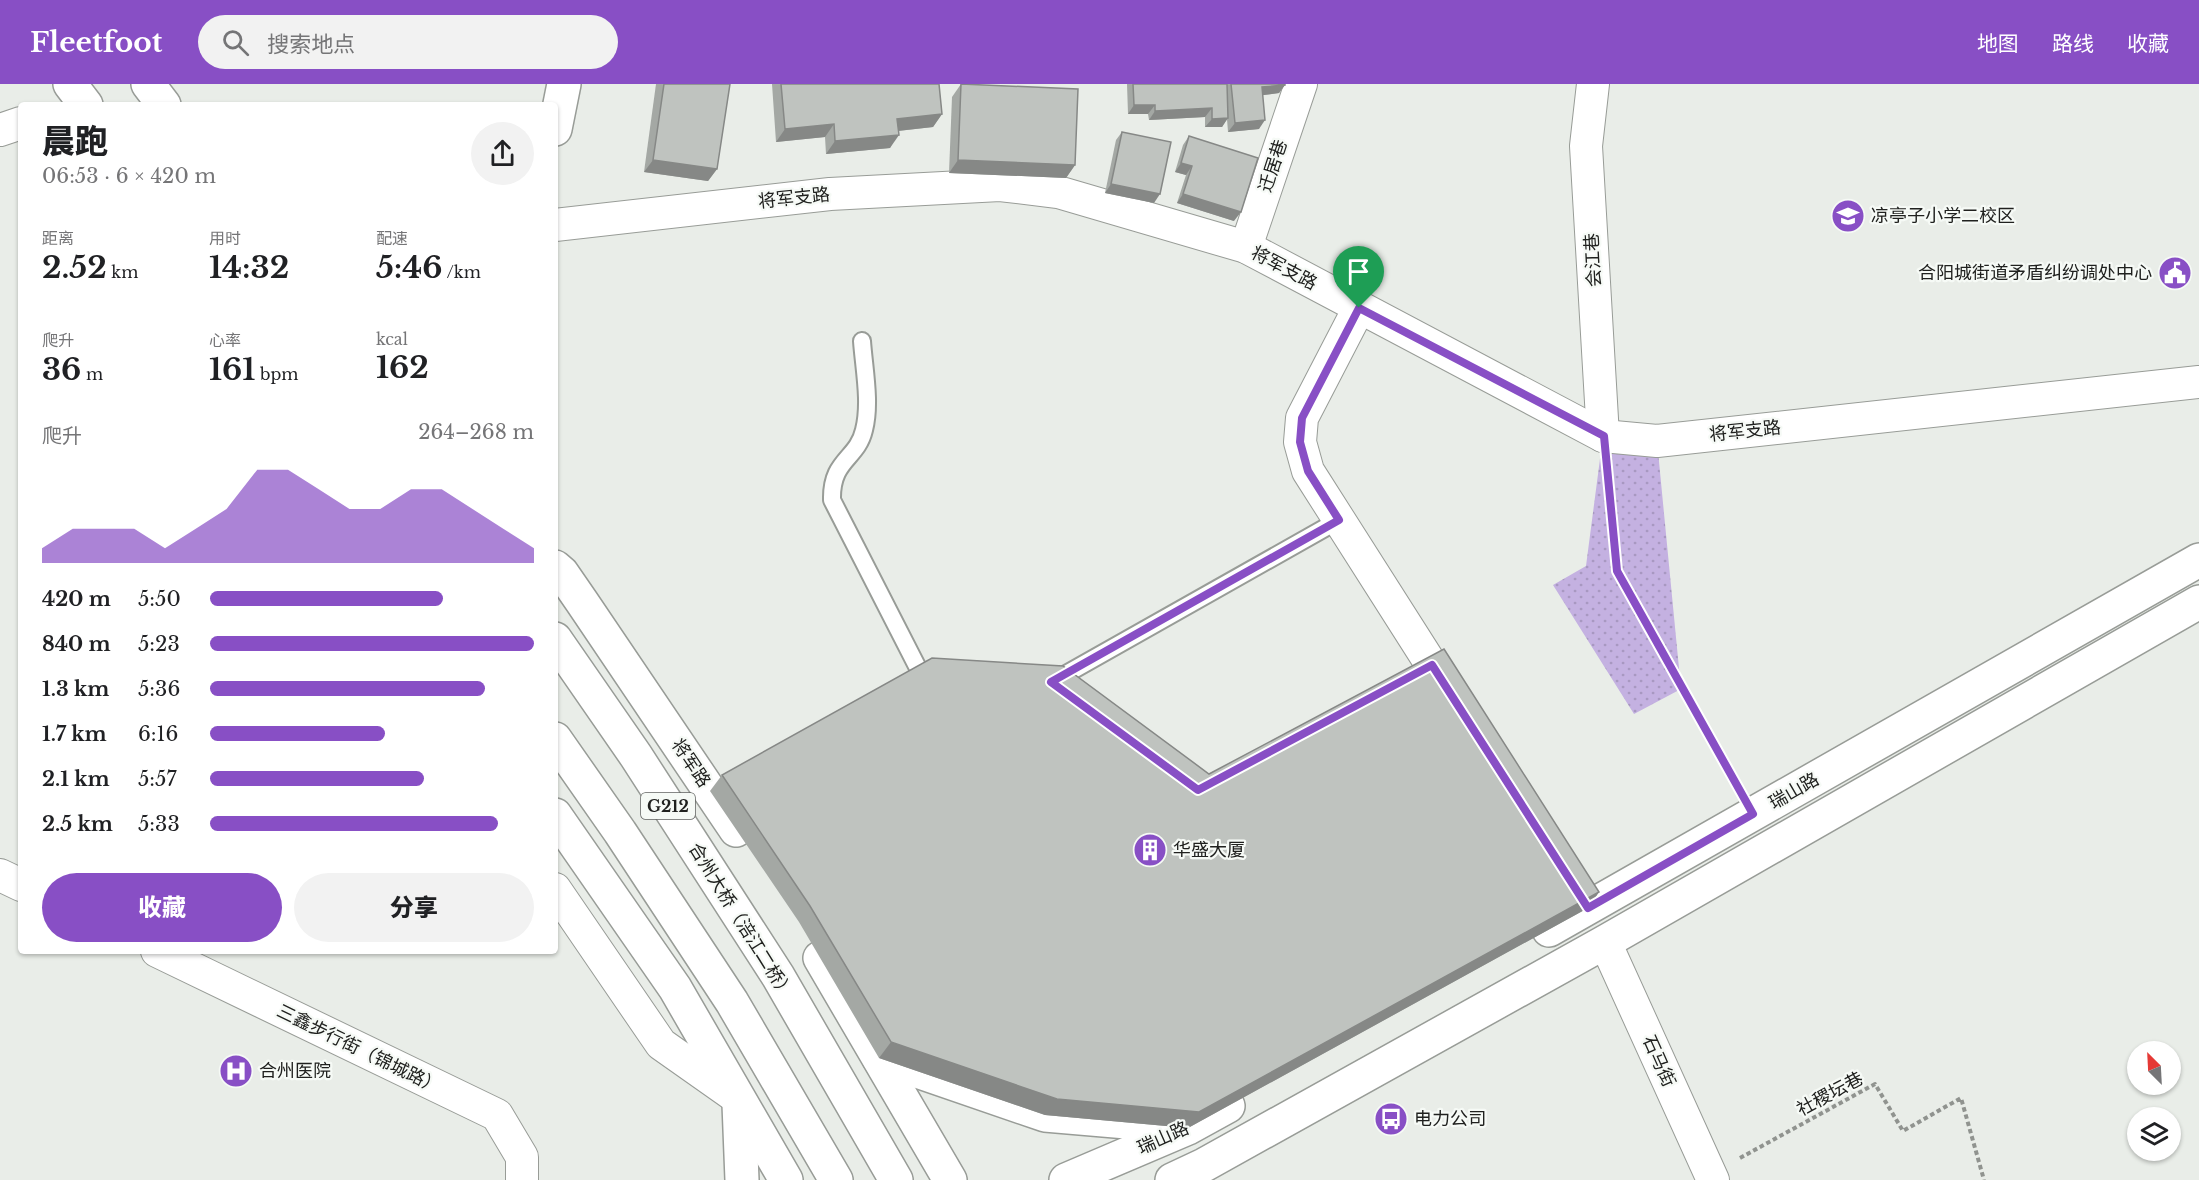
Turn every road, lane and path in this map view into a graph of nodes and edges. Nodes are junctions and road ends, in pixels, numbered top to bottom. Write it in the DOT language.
graph roads {
  1 [pos="148,84"];
  2 [pos="564,84"];
  3 [pos="1301,84"];
  4 [pos="1593,84"];
  5 [pos="162,102"];
  6 [pos="558,114"];
  7 [pos="18,124"];
  8 [pos="0,130"];
  9 [pos="558,225"];
  10 [pos="1246,247"];
  11 [pos="1359,308"];
  12 [pos="862,341"];
  13 [pos="2199,381"];
  14 [pos="1604,436"];
  15 [pos="1339,520"];
  16 [pos="2199,560"];
  17 [pos="558,570"];
  18 [pos="2199,602"];
  19 [pos="558,643"];
  20 [pos="922,676"];
  21 [pos="1070,696"];
  22 [pos="1463,714"];
  23 [pos="558,743"];
  24 [pos="1753,814"];
  25 [pos="558,819"];
  26 [pos="754,857"];
  27 [pos="0,875"];
  28 [pos="18,884"];
  29 [pos="558,893"];
  30 [pos="804,932"];
  31 [pos="1526,942"];
  32 [pos="1605,942"];
  33 [pos="164,954"];
  34 [pos="879,1058"];
  35 [pos="1249,1094"];
  36 [pos="739,1099"];
  37 [pos="1188,1128"];
  38 [pos="1201,1173"];
  39 [pos="1712,1177"];
  40 [pos="522,1180"];
  41 [pos="742,1180"];
  42 [pos="786,1180"];
  43 [pos="836,1180"];
  44 [pos="896,1180"];
  45 [pos="950,1180"];
  46 [pos="1066,1180"];
  47 [pos="1172,1180"];
  48 [pos="1984,1180"];
  1 -- 5 [label="main road"];
  2 -- 6 [label="main road"];
  3 -- 10 [label="street, 迁居巷"];
  4 -- 14 [label="street, 会江巷"];
  7 -- 8 [label="street"];
  9 -- 10 [label="street, 将军支路"];
  10 -- 11 [label="street, 将军支路"];
  11 -- 14 [label="street, 将军支路"];
  11 -- 15 [label="street"];
  12 -- 20 [label="lane"];
  13 -- 14 [label="street, 将军支路"];
  14 -- 24 [label="path"];
  15 -- 21 [label="lane"];
  15 -- 22 [label="street"];
  16 -- 24 [label="main road, 瑞山路"];
  17 -- 26 [label="main road, 将军路"];
  18 -- 32 [label="main road, 瑞山路"];
  19 -- 44 [label="main road, 合州大桥（涪江二桥） / G212"];
  23 -- 43 [label="main road, G212"];
  24 -- 31 [label="main road, 瑞山路"];
  25 -- 36 [label="main road"];
  27 -- 28 [label="street"];
  29 -- 36 [label="street"];
  30 -- 34 [label="main road"];
  32 -- 38 [label="main road, 瑞山路"];
  32 -- 39 [label="street, 石马街"];
  33 -- 40 [label="street, 三鑫步行街（锦城路）"];
  34 -- 37 [label="main road"];
  34 -- 45 [label="main road"];
  35 -- 37 [label="main road, 瑞山路"];
  36 -- 41 [label="main road"];
  36 -- 42 [label="main road"];
  37 -- 46 [label="main road, 瑞山路"];
  38 -- 47 [label="main road, 瑞山路"];
  39 -- 48 [label="path, 社稷坛巷"];
}
